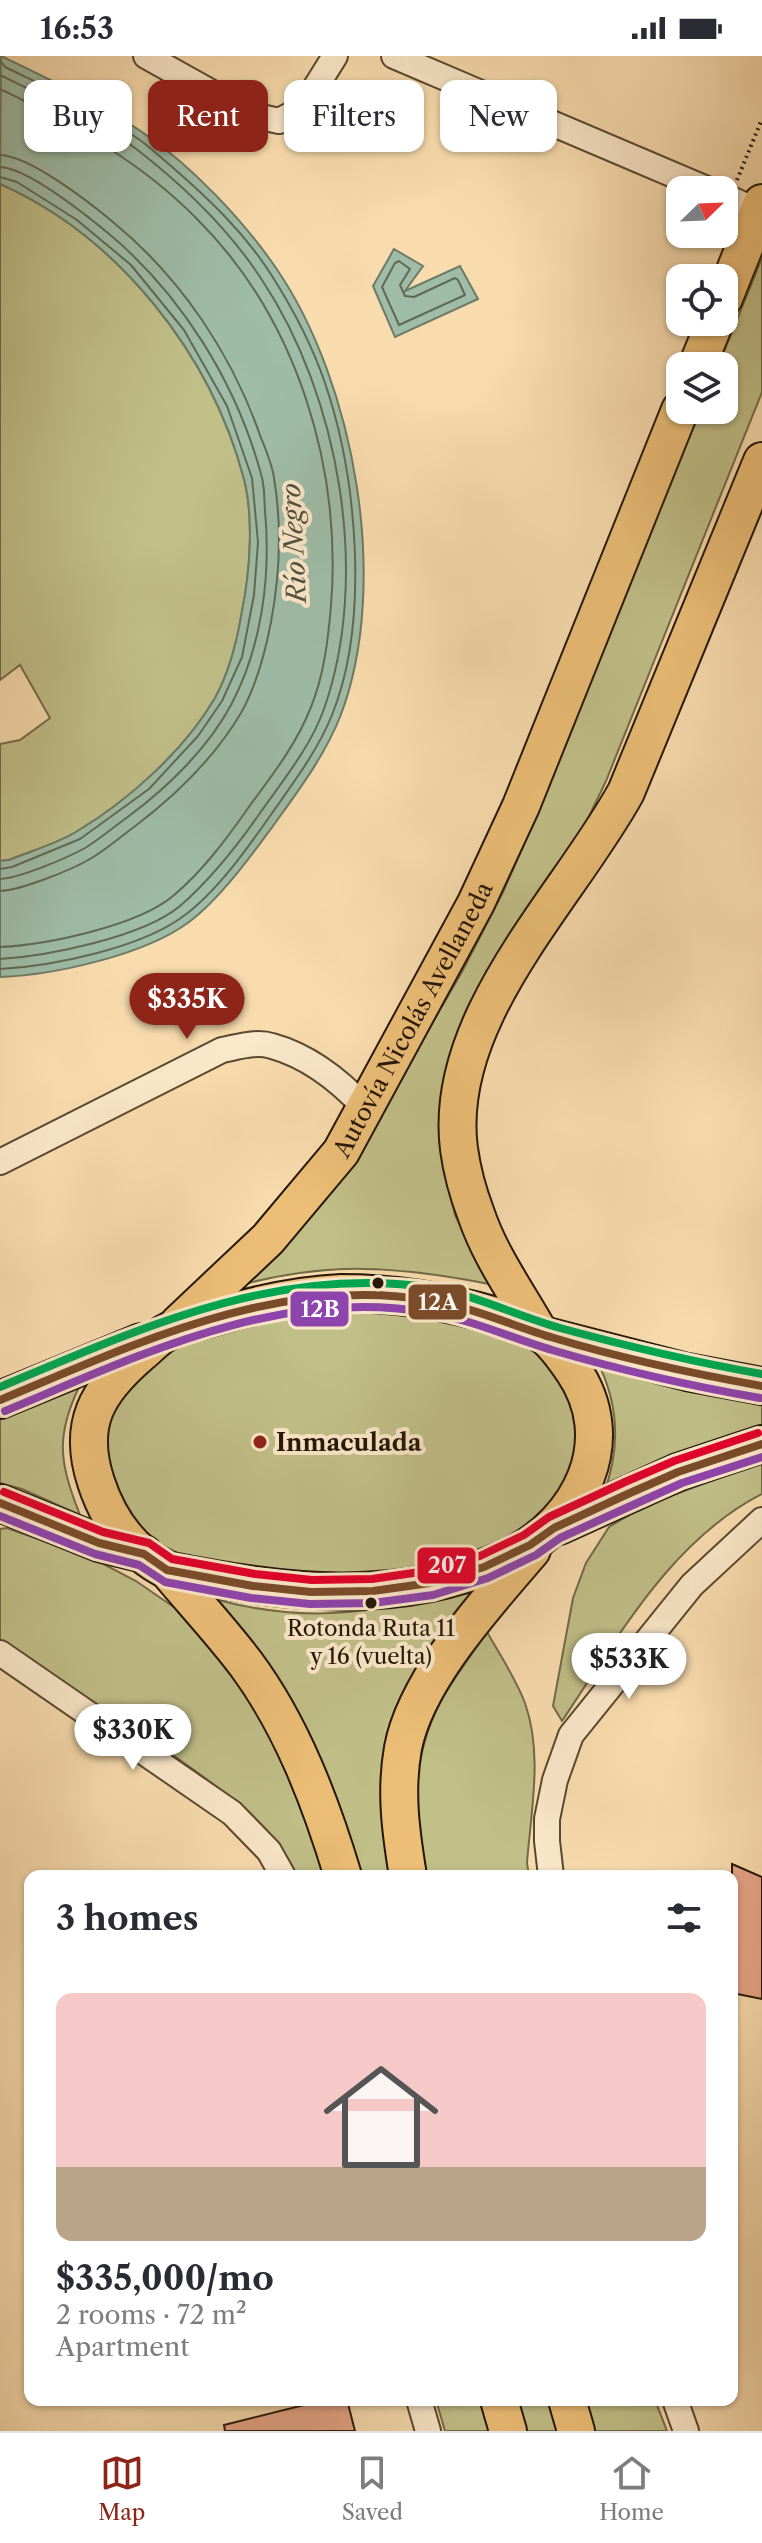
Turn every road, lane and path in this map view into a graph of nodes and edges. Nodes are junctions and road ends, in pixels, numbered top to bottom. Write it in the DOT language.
graph roads {
  1 [pos="146,56"];
  2 [pos="335,56"];
  3 [pos="394,56"];
  4 [pos="762,119"];
  5 [pos="680,176"];
  6 [pos="738,197"];
  7 [pos="674,424"];
  8 [pos="762,461"];
  9 [pos="365,1108"];
  10 [pos="0,1162"];
  11 [pos="168,1332"];
  12 [pos="541,1333"];
  13 [pos="762,1386"];
  14 [pos="0,1400"];
  15 [pos="762,1444"];
  16 [pos="0,1503"];
  17 [pos="550,1531"];
  18 [pos="756,1533"];
  19 [pos="156,1562"];
  20 [pos="0,1653"];
  21 [pos="280,1870"];
  22 [pos="341,1870"];
  23 [pos="407,1870"];
  24 [pos="550,1870"];
  25 [pos="421,2406"];
  26 [pos="501,2406"];
  27 [pos="569,2406"];
  28 [pos="677,2406"];
  29 [pos="428,2431"];
  30 [pos="508,2431"];
  31 [pos="576,2431"];
  32 [pos="686,2431"];
  1 -- 2 [label="street"];
  3 -- 5 [label="street"];
  4 -- 6 [label="path"];
  7 -- 9 [label="highway, Autovía Nicolás Avellaneda"];
  8 -- 12 [label="highway"];
  9 -- 10 [label="street"];
  9 -- 11 [label="highway, Autovía Nicolás Avellaneda"];
  11 -- 12 [label="highway"];
  11 -- 14 [label="highway"];
  11 -- 19 [label="highway, Autovía Nicolás Avellaneda"];
  12 -- 13 [label="highway"];
  12 -- 17 [label="highway"];
  15 -- 17 [label="highway"];
  16 -- 19 [label="highway"];
  17 -- 19 [label="highway"];
  17 -- 23 [label="highway"];
  18 -- 24 [label="street"];
  19 -- 22 [label="highway"];
  20 -- 21 [label="street"];
  25 -- 29 [label="street"];
  26 -- 30 [label="highway"];
  27 -- 31 [label="highway"];
  28 -- 32 [label="street"];
}
